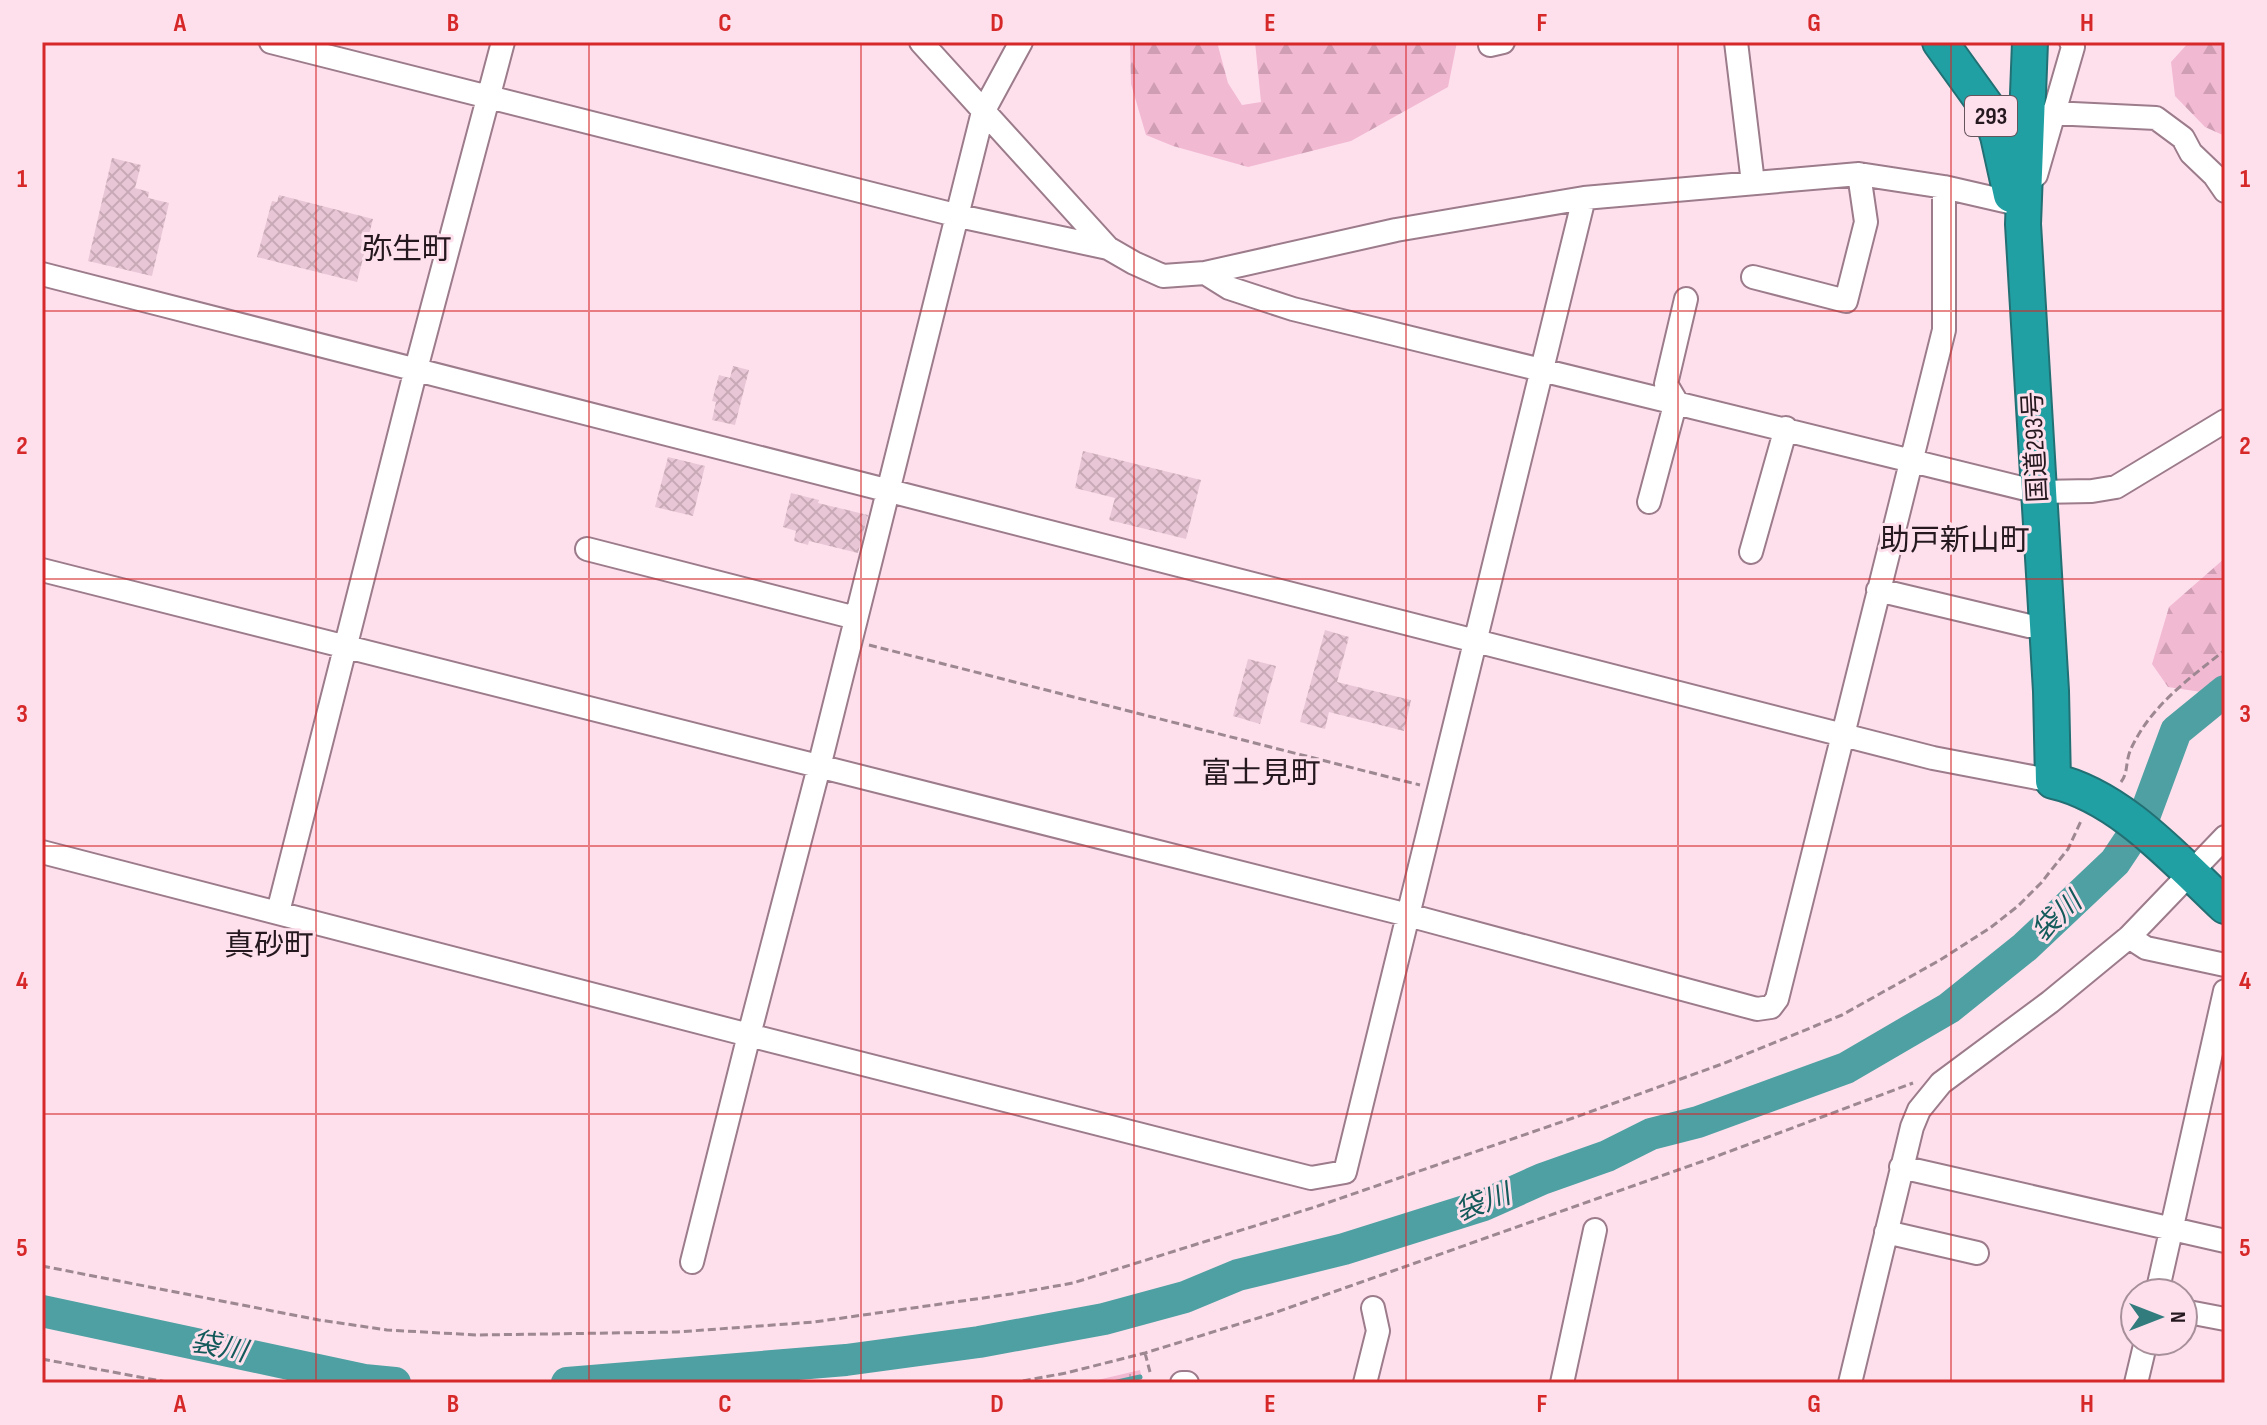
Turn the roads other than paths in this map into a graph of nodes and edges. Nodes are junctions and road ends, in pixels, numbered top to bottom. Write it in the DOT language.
graph roads {
  1 [pos="271,42"];
  2 [pos="503,42"];
  3 [pos="921,42"];
  4 [pos="1021,42"];
  5 [pos="1736,42"];
  6 [pos="1940,42"];
  7 [pos="2030,42"];
  8 [pos="2071,42"];
  9 [pos="488,97"];
  10 [pos="983,112"];
  11 [pos="2052,113"];
  12 [pos="1859,174"];
  13 [pos="1753,183"];
  14 [pos="1944,187"];
  15 [pos="2225,191"];
  16 [pos="1584,198"];
  17 [pos="2019,211"];
  18 [pos="959,216"];
  19 [pos="1108,248"];
  20 [pos="1205,273"];
  21 [pos="42,274"];
  22 [pos="1753,277"];
  23 [pos="1686,299"];
  24 [pos="1542,368"];
  25 [pos="416,369"];
  26 [pos="1676,401"];
  27 [pos="2225,421"];
  28 [pos="1786,428"];
  29 [pos="1910,459"];
  30 [pos="888,490"];
  31 [pos="2038,492"];
  32 [pos="1649,502"];
  33 [pos="587,549"];
  34 [pos="1751,552"];
  35 [pos="42,570"];
  36 [pos="1878,590"];
  37 [pos="856,618"];
  38 [pos="2047,627"];
  39 [pos="1477,640"];
  40 [pos="345,646"];
  41 [pos="1842,734"];
  42 [pos="819,767"];
  43 [pos="2053,781"];
  44 [pos="2225,837"];
  45 [pos="42,852"];
  46 [pos="2181,865"];
  47 [pos="2225,906"];
  48 [pos="278,912"];
  49 [pos="1408,915"];
  50 [pos="2129,937"];
  51 [pos="2225,965"];
  52 [pos="2225,991"];
  53 [pos="749,1035"];
  54 [pos="1901,1167"];
  55 [pos="2172,1227"];
  56 [pos="1595,1230"];
  57 [pos="1886,1232"];
  58 [pos="2225,1241"];
  59 [pos="1977,1253"];
  60 [pos="692,1262"];
  61 [pos="2161,1277"];
  62 [pos="1373,1308"];
  63 [pos="2199,1314"];
  64 [pos="2225,1319"];
  65 [pos="2142,1357"];
  66 [pos="1365,1383"];
  67 [pos="1562,1383"];
  68 [pos="1850,1383"];
  69 [pos="2136,1383"];
  1 -- 9 [label="street"];
  2 -- 9 [label="street"];
  3 -- 10 [label="street"];
  4 -- 10 [label="street"];
  5 -- 13 [label="street"];
  6 -- 17 [label="highway, 国道293号 / 293"];
  7 -- 17 [label="highway, 国道293号"];
  8 -- 11 [label="street"];
  9 -- 18 [label="street"];
  9 -- 25 [label="street"];
  10 -- 18 [label="street"];
  10 -- 19 [label="street"];
  11 -- 15 [label="street"];
  11 -- 17 [label="street"];
  12 -- 13 [label="street"];
  12 -- 14 [label="street"];
  12 -- 22 [label="street"];
  13 -- 16 [label="street"];
  14 -- 17 [label="street"];
  14 -- 29 [label="street"];
  16 -- 20 [label="street"];
  16 -- 24 [label="street"];
  17 -- 31 [label="highway, 国道293号 / 293"];
  18 -- 19 [label="street"];
  18 -- 30 [label="street"];
  19 -- 20 [label="street"];
  20 -- 24 [label="street"];
  21 -- 25 [label="street"];
  23 -- 26 [label="street"];
  24 -- 26 [label="street"];
  24 -- 39 [label="street"];
  25 -- 30 [label="street"];
  25 -- 40 [label="street"];
  26 -- 28 [label="street"];
  26 -- 32 [label="street"];
  27 -- 31 [label="street"];
  28 -- 29 [label="street"];
  28 -- 34 [label="street"];
  29 -- 31 [label="street"];
  29 -- 36 [label="street"];
  30 -- 37 [label="street"];
  30 -- 39 [label="street"];
  31 -- 38 [label="highway, 国道293号 / 293"];
  33 -- 37 [label="street"];
  35 -- 40 [label="street"];
  36 -- 38 [label="street"];
  36 -- 41 [label="street"];
  37 -- 42 [label="street"];
  38 -- 43 [label="highway, 国道293号 / 293"];
  39 -- 41 [label="street"];
  39 -- 49 [label="street"];
  40 -- 42 [label="street"];
  40 -- 48 [label="street"];
  41 -- 43 [label="street"];
  41 -- 49 [label="street"];
  42 -- 49 [label="street"];
  42 -- 53 [label="street"];
  43 -- 46 [label="highway"];
  44 -- 46 [label="street"];
  45 -- 48 [label="street"];
  46 -- 47 [label="highway"];
  46 -- 50 [label="street"];
  48 -- 53 [label="street"];
  49 -- 53 [label="street"];
  50 -- 51 [label="street"];
  50 -- 54 [label="street"];
  52 -- 55 [label="street"];
  53 -- 60 [label="street"];
  54 -- 55 [label="street"];
  54 -- 57 [label="street"];
  55 -- 58 [label="street"];
  55 -- 61 [label="street"];
  56 -- 67 [label="street"];
  57 -- 59 [label="street"];
  57 -- 68 [label="street"];
  62 -- 66 [label="street"];
  63 -- 64 [label="street"];
  65 -- 69 [label="street"];
}
